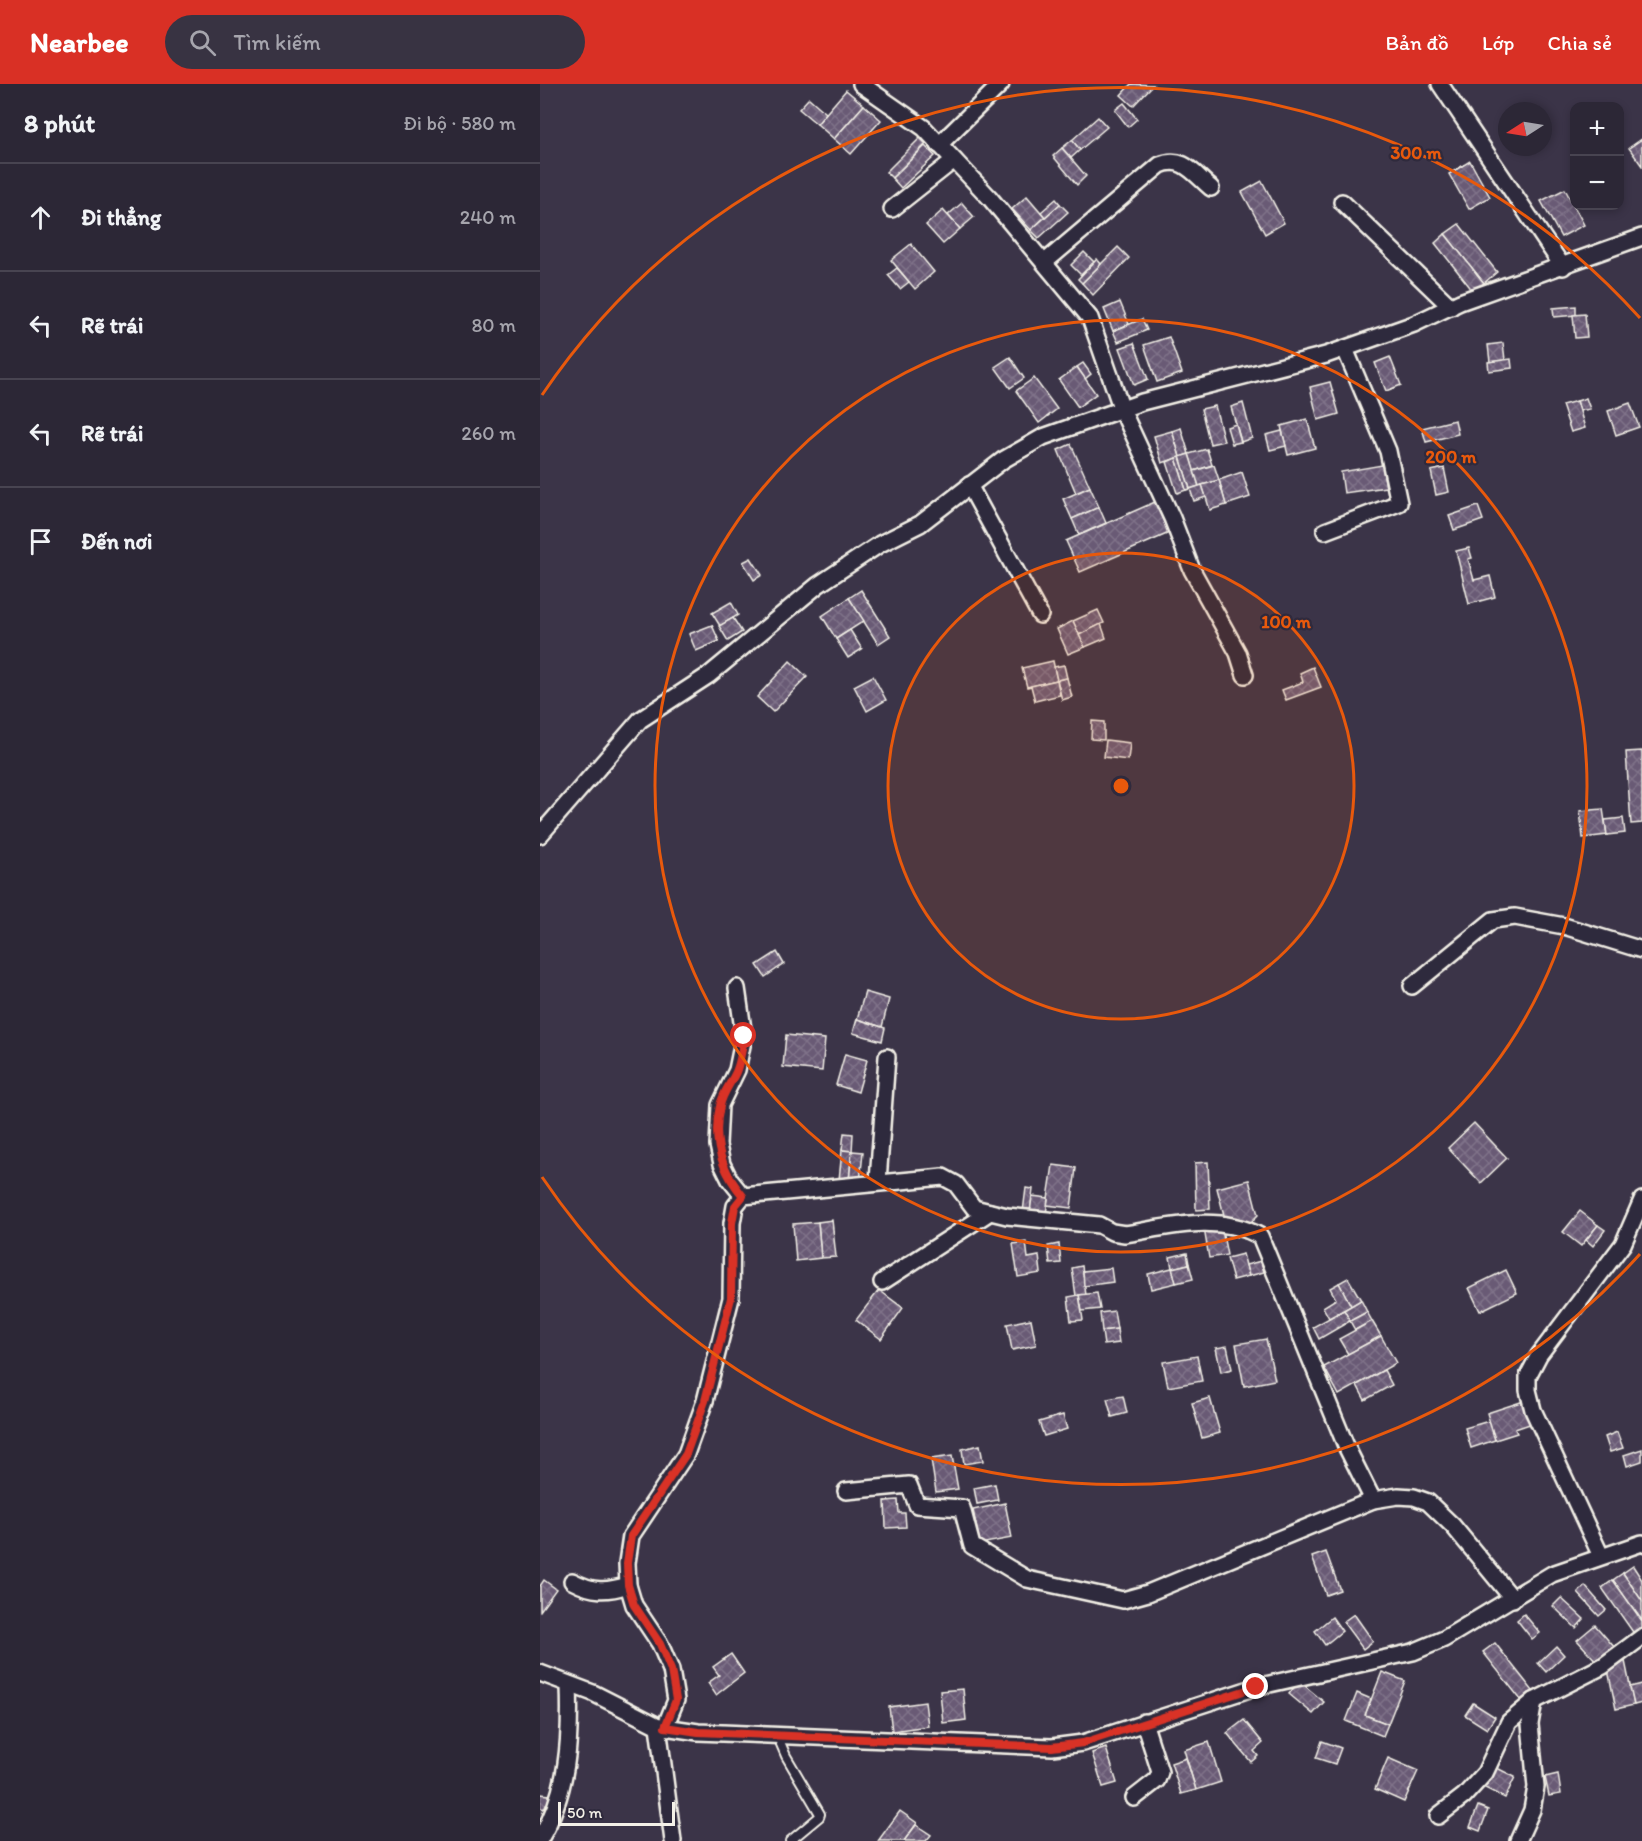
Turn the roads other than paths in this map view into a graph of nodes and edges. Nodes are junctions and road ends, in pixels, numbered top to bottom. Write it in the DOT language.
graph roads {
  1 [pos="861,84"];
  2 [pos="1001,84"];
  3 [pos="1440,84"];
  4 [pos="939,145"];
  5 [pos="954,160"];
  6 [pos="1211,188"];
  7 [pos="1342,202"];
  8 [pos="892,209"];
  9 [pos="1642,237"];
  10 [pos="1045,262"];
  11 [pos="1563,267"];
  12 [pos="1450,307"];
  13 [pos="1345,349"];
  14 [pos="1122,410"];
  15 [pos="969,485"];
  16 [pos="1325,531"];
  17 [pos="1040,615"];
  18 [pos="1245,675"];
  19 [pos="540,835"];
  20 [pos="1642,950"];
  21 [pos="1412,986"];
  22 [pos="737,988"];
  23 [pos="887,1057"];
  24 [pos="878,1182"];
  25 [pos="743,1196"];
  26 [pos="1642,1200"];
  27 [pos="990,1212"];
  28 [pos="882,1282"];
  29 [pos="846,1491"];
  30 [pos="1373,1500"];
  31 [pos="1642,1543"];
  32 [pos="1601,1556"];
  33 [pos="572,1581"];
  34 [pos="628,1585"];
  35 [pos="1513,1599"];
  36 [pos="1642,1637"];
  37 [pos="540,1673"];
  38 [pos="569,1686"];
  39 [pos="1534,1701"];
  40 [pos="1144,1722"];
  41 [pos="662,1726"];
  42 [pos="777,1735"];
  43 [pos="1134,1798"];
  44 [pos="1437,1816"];
  45 [pos="540,1839"];
  46 [pos="673,1841"];
  47 [pos="790,1841"];
  48 [pos="1518,1841"];
  1 -- 4 [label="street"];
  2 -- 4 [label="street"];
  3 -- 11 [label="street"];
  4 -- 5 [label="street"];
  5 -- 8 [label="street"];
  5 -- 10 [label="street"];
  6 -- 10 [label="street"];
  7 -- 12 [label="street"];
  9 -- 11 [label="street"];
  10 -- 14 [label="street"];
  11 -- 12 [label="street"];
  12 -- 13 [label="street"];
  13 -- 14 [label="street"];
  13 -- 16 [label="street"];
  14 -- 15 [label="street"];
  14 -- 18 [label="street"];
  15 -- 17 [label="street"];
  15 -- 19 [label="street"];
  20 -- 21 [label="street"];
  22 -- 25 [label="street"];
  23 -- 24 [label="street"];
  24 -- 25 [label="street"];
  24 -- 27 [label="street"];
  25 -- 34 [label="street"];
  26 -- 32 [label="street"];
  27 -- 28 [label="street"];
  27 -- 30 [label="street"];
  29 -- 30 [label="street"];
  30 -- 35 [label="street"];
  31 -- 32 [label="street"];
  32 -- 35 [label="street"];
  33 -- 34 [label="street"];
  34 -- 41 [label="street"];
  35 -- 40 [label="street"];
  36 -- 39 [label="street"];
  37 -- 38 [label="street"];
  38 -- 41 [label="street"];
  38 -- 45 [label="street"];
  39 -- 44 [label="street"];
  39 -- 48 [label="street"];
  40 -- 42 [label="street"];
  40 -- 43 [label="street"];
  41 -- 42 [label="street"];
  41 -- 46 [label="street"];
  42 -- 47 [label="lane"];
}
